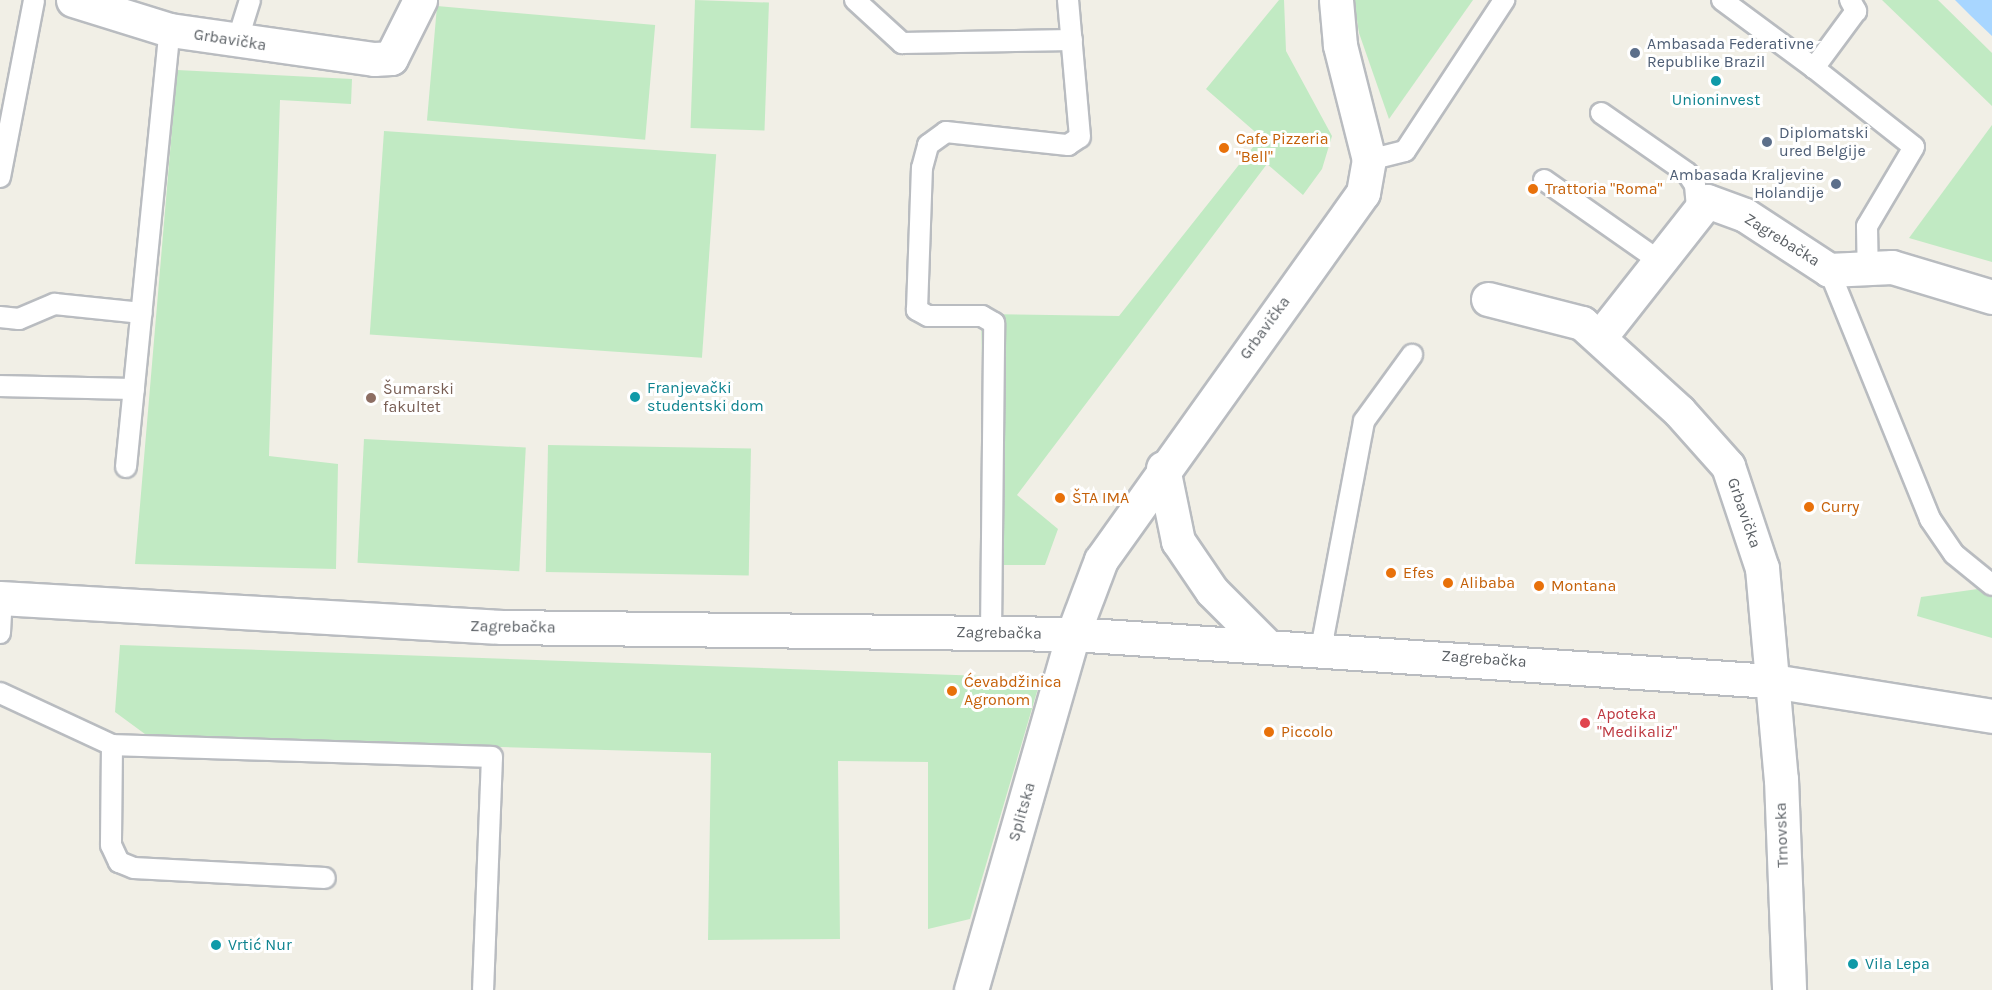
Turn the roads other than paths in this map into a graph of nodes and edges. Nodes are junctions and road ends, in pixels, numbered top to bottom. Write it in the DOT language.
graph roads {
  1 [pos="34,0"];
  2 [pos="73,0"];
  3 [pos="250,0"];
  4 [pos="420,0"];
  5 [pos="855,0"];
  6 [pos="1068,0"];
  7 [pos="1336,0"];
  8 [pos="1504,0"];
  9 [pos="1722,0"];
  10 [pos="1850,0"];
  11 [pos="170,30"];
  12 [pos="1072,40"];
  13 [pos="237,42"];
  14 [pos="1814,68"];
  15 [pos="1601,113"];
  16 [pos="1368,160"];
  17 [pos="0,177"];
  18 [pos="1544,180"];
  19 [pos="1697,208"];
  20 [pos="1658,260"];
  21 [pos="1869,265"];
  22 [pos="1829,270"];
  23 [pos="1992,297"];
  24 [pos="1488,299"];
  25 [pos="142,313"];
  26 [pos="0,317"];
  27 [pos="1600,337"];
  28 [pos="1412,355"];
  29 [pos="0,386"];
  30 [pos="134,389"];
  31 [pos="126,467"];
  32 [pos="1163,468"];
  33 [pos="1992,585"];
  34 [pos="1,598"];
  35 [pos="0,633"];
  36 [pos="990,633"];
  37 [pos="1073,634"];
  38 [pos="1268,646"];
  39 [pos="1321,649"];
  40 [pos="1772,681"];
  41 [pos="0,693"];
  42 [pos="1992,716"];
  43 [pos="112,745"];
  44 [pos="325,878"];
  45 [pos="483,990"];
  46 [pos="971,990"];
  47 [pos="1789,990"];
  1 -- 17 [label="lane"];
  2 -- 11 [label="street, Grbavička"];
  3 -- 13 [label="lane"];
  4 -- 13 [label="street, Grbavička"];
  5 -- 12 [label="lane"];
  6 -- 12 [label="lane"];
  7 -- 16 [label="street, Grbavička"];
  8 -- 16 [label="lane"];
  9 -- 14 [label="lane"];
  10 -- 14 [label="lane"];
  11 -- 13 [label="street, Grbavička"];
  11 -- 25 [label="lane"];
  12 -- 36 [label="lane"];
  14 -- 21 [label="lane"];
  15 -- 19 [label="lane"];
  16 -- 32 [label="street, Grbavička"];
  18 -- 20 [label="lane"];
  19 -- 20 [label="street"];
  19 -- 22 [label="street, Zagrebačka"];
  20 -- 27 [label="street"];
  21 -- 22 [label="street, Zagrebačka"];
  21 -- 23 [label="street, Zagrebačka"];
  22 -- 33 [label="lane"];
  24 -- 27 [label="street, Grbavička"];
  25 -- 26 [label="lane"];
  25 -- 30 [label="lane"];
  27 -- 40 [label="street, Grbavička"];
  28 -- 39 [label="lane"];
  29 -- 30 [label="lane"];
  30 -- 31 [label="lane"];
  32 -- 37 [label="street, Grbavička"];
  32 -- 38 [label="street"];
  34 -- 35 [label="lane, Zagrebačka"];
  34 -- 36 [label="street, Zagrebačka"];
  36 -- 37 [label="street, Zagrebačka"];
  37 -- 38 [label="street, Zagrebačka"];
  37 -- 46 [label="street, Splitska"];
  38 -- 39 [label="street, Zagrebačka"];
  39 -- 40 [label="street, Zagrebačka"];
  40 -- 42 [label="street, Zagrebačka"];
  40 -- 47 [label="street, Trnovska"];
  41 -- 43 [label="lane"];
  43 -- 44 [label="lane"];
  43 -- 45 [label="lane"];
}
